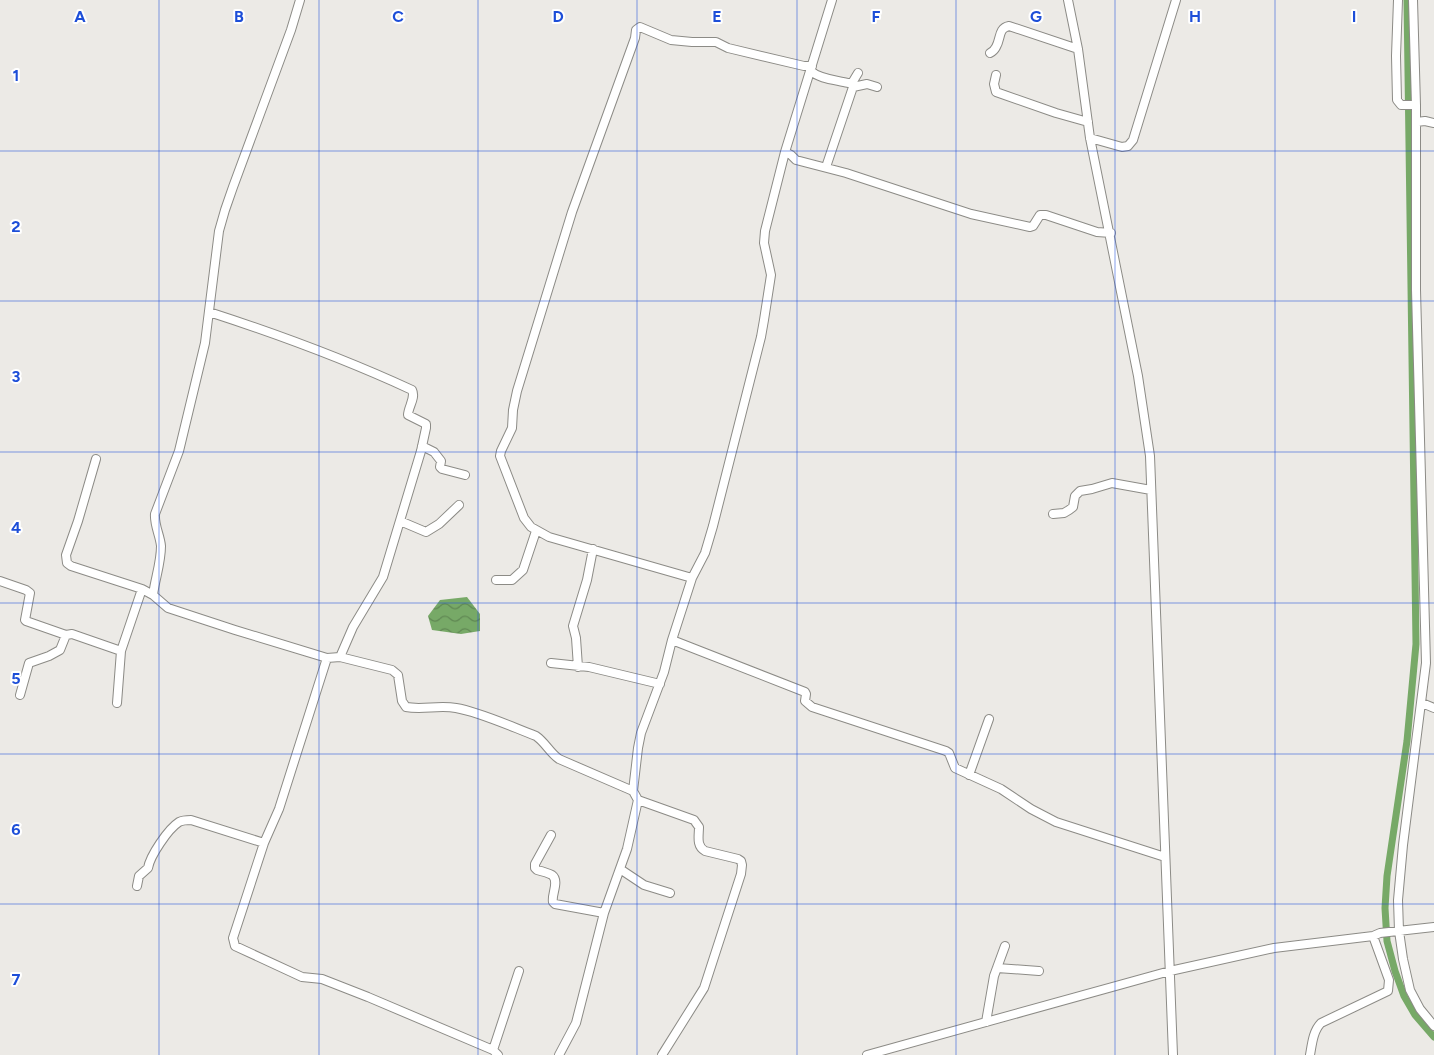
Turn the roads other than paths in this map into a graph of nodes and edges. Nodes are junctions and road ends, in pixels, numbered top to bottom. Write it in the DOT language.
graph roads {
  1 [pos="300,0"];
  2 [pos="832,0"];
  3 [pos="1068,0"];
  4 [pos="1176,0"];
  5 [pos="1398,0"];
  6 [pos="1413,0"];
  7 [pos="1078,49"];
  8 [pos="990,53"];
  9 [pos="811,68"];
  10 [pos="858,73"];
  11 [pos="996,75"];
  12 [pos="877,87"];
  13 [pos="1413,105"];
  14 [pos="1088,122"];
  15 [pos="1416,122"];
  16 [pos="1434,123"];
  17 [pos="1090,138"];
  18 [pos="785,152"];
  19 [pos="826,167"];
  20 [pos="1111,233"];
  21 [pos="209,312"];
  22 [pos="422,446"];
  23 [pos="96,459"];
  24 [pos="465,475"];
  25 [pos="1151,490"];
  26 [pos="460,505"];
  27 [pos="1054,514"];
  28 [pos="400,521"];
  29 [pos="536,531"];
  30 [pos="593,549"];
  31 [pos="692,578"];
  32 [pos="496,580"];
  33 [pos="0,582"];
  34 [pos="142,589"];
  35 [pos="153,595"];
  36 [pos="66,635"];
  37 [pos="672,640"];
  38 [pos="121,652"];
  39 [pos="340,657"];
  40 [pos="327,658"];
  41 [pos="552,664"];
  42 [pos="578,667"];
  43 [pos="660,684"];
  44 [pos="20,695"];
  45 [pos="117,703"];
  46 [pos="1422,703"];
  47 [pos="1434,708"];
  48 [pos="989,719"];
  49 [pos="969,775"];
  50 [pos="633,791"];
  51 [pos="638,800"];
  52 [pos="551,835"];
  53 [pos="264,842"];
  54 [pos="1165,857"];
  55 [pos="620,869"];
  56 [pos="136,886"];
  57 [pos="670,893"];
  58 [pos="604,913"];
  59 [pos="1434,927"];
  60 [pos="1395,932"];
  61 [pos="1376,935"];
  62 [pos="1005,946"];
  63 [pos="997,968"];
  64 [pos="519,971"];
  65 [pos="1040,971"];
  66 [pos="1170,971"];
  67 [pos="986,1022"];
  68 [pos="1434,1026"];
  69 [pos="495,1052"];
  70 [pos="559,1055"];
  71 [pos="662,1055"];
  72 [pos="867,1055"];
  73 [pos="1172,1055"];
  74 [pos="1310,1055"];
  1 -- 21 [label="street"];
  2 -- 9 [label="street"];
  3 -- 7 [label="street"];
  4 -- 17 [label="street"];
  5 -- 13 [label="street"];
  6 -- 13 [label="street"];
  7 -- 8 [label="street"];
  7 -- 14 [label="street"];
  9 -- 10 [label="street"];
  9 -- 18 [label="street"];
  9 -- 29 [label="street"];
  11 -- 14 [label="street"];
  12 -- 19 [label="street"];
  13 -- 15 [label="street"];
  14 -- 17 [label="street"];
  15 -- 16 [label="street"];
  15 -- 46 [label="street"];
  17 -- 20 [label="street"];
  18 -- 19 [label="street"];
  18 -- 31 [label="street"];
  19 -- 20 [label="street"];
  20 -- 25 [label="street"];
  21 -- 22 [label="street"];
  21 -- 35 [label="street"];
  22 -- 24 [label="street"];
  22 -- 28 [label="street"];
  23 -- 34 [label="street"];
  25 -- 27 [label="street"];
  25 -- 54 [label="street"];
  26 -- 28 [label="street"];
  28 -- 39 [label="street"];
  29 -- 30 [label="street"];
  29 -- 32 [label="street"];
  30 -- 31 [label="street"];
  30 -- 42 [label="street"];
  31 -- 37 [label="street"];
  33 -- 36 [label="street"];
  34 -- 35 [label="street"];
  34 -- 38 [label="street"];
  35 -- 40 [label="street"];
  36 -- 38 [label="street"];
  36 -- 44 [label="street"];
  37 -- 43 [label="street"];
  37 -- 49 [label="street"];
  38 -- 45 [label="street"];
  39 -- 40 [label="street"];
  39 -- 50 [label="street"];
  40 -- 53 [label="street"];
  41 -- 42 [label="street"];
  42 -- 43 [label="street"];
  43 -- 50 [label="street"];
  46 -- 47 [label="street"];
  46 -- 60 [label="street"];
  48 -- 49 [label="street"];
  49 -- 54 [label="street"];
  50 -- 51 [label="street"];
  51 -- 55 [label="street"];
  51 -- 71 [label="street"];
  52 -- 58 [label="street"];
  53 -- 56 [label="street"];
  53 -- 69 [label="street"];
  54 -- 66 [label="street"];
  55 -- 57 [label="street"];
  55 -- 58 [label="street"];
  58 -- 70 [label="street"];
  59 -- 60 [label="street"];
  60 -- 61 [label="street"];
  60 -- 68 [label="street"];
  61 -- 66 [label="street"];
  61 -- 74 [label="street"];
  62 -- 63 [label="street"];
  63 -- 65 [label="street"];
  63 -- 67 [label="street"];
  64 -- 69 [label="street"];
  66 -- 67 [label="street"];
  66 -- 73 [label="street"];
  67 -- 72 [label="street"];
}
